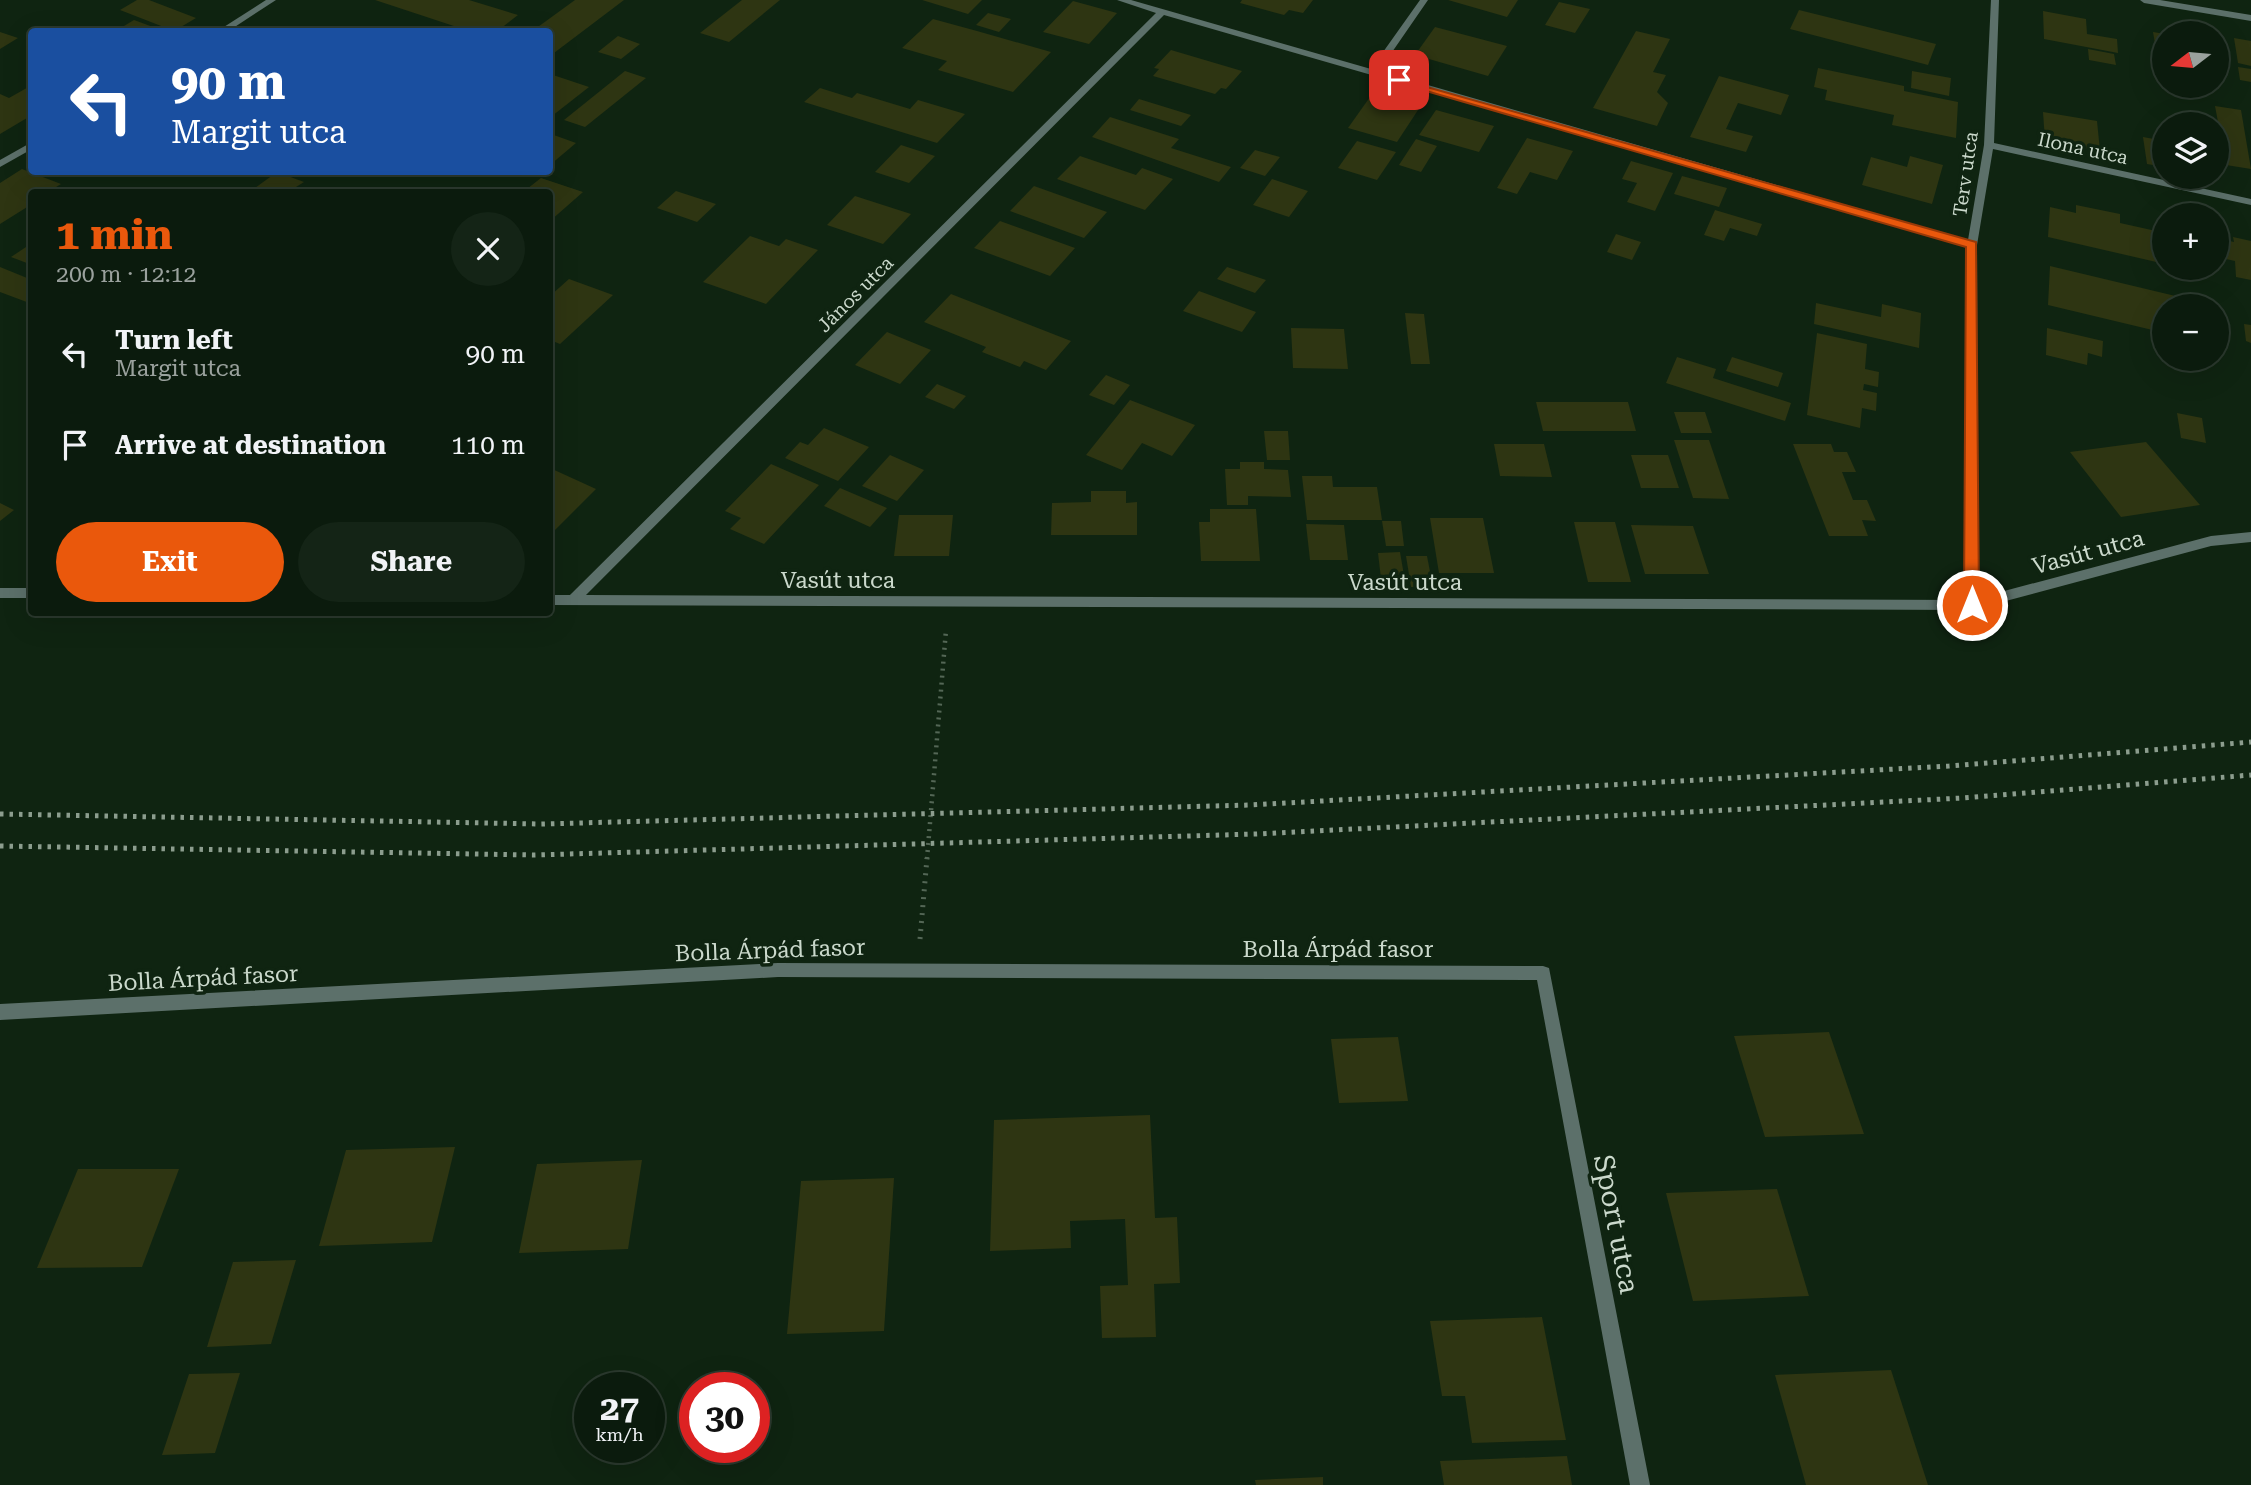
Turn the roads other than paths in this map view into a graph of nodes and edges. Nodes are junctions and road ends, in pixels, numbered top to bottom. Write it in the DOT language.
graph roads {
  1 [pos="272,0"];
  2 [pos="1121,0"];
  3 [pos="1424,0"];
  4 [pos="1995,0"];
  5 [pos="2144,0"];
  6 [pos="1162,12"];
  7 [pos="2251,18"];
  8 [pos="226,28"];
  9 [pos="1373,73"];
  10 [pos="1989,145"];
  11 [pos="28,147"];
  12 [pos="0,164"];
  13 [pos="2251,202"];
  14 [pos="1972,245"];
  15 [pos="2251,537"];
  16 [pos="0,593"];
  17 [pos="28,593"];
  18 [pos="553,600"];
  19 [pos="572,600"];
  20 [pos="1972,605"];
  21 [pos="1543,973"];
  22 [pos="0,1012"];
  23 [pos="1640,1485"];
  1 -- 8 [label="street"];
  2 -- 6 [label="street"];
  3 -- 9 [label="street"];
  4 -- 10 [label="street, Terv utca"];
  5 -- 7 [label="street"];
  6 -- 9 [label="street"];
  6 -- 19 [label="street, János utca"];
  9 -- 14 [label="street"];
  10 -- 13 [label="street, Ilona utca"];
  10 -- 14 [label="street, Terv utca"];
  11 -- 12 [label="street"];
  14 -- 20 [label="street, Terv utca"];
  15 -- 20 [label="street, Vasút utca"];
  16 -- 17 [label="street"];
  18 -- 19 [label="street, Vasút utca"];
  19 -- 20 [label="street, Vasút utca"];
  21 -- 22 [label="street, Bolla Árpád fasor"];
  21 -- 23 [label="street, Sport utca"];
}
